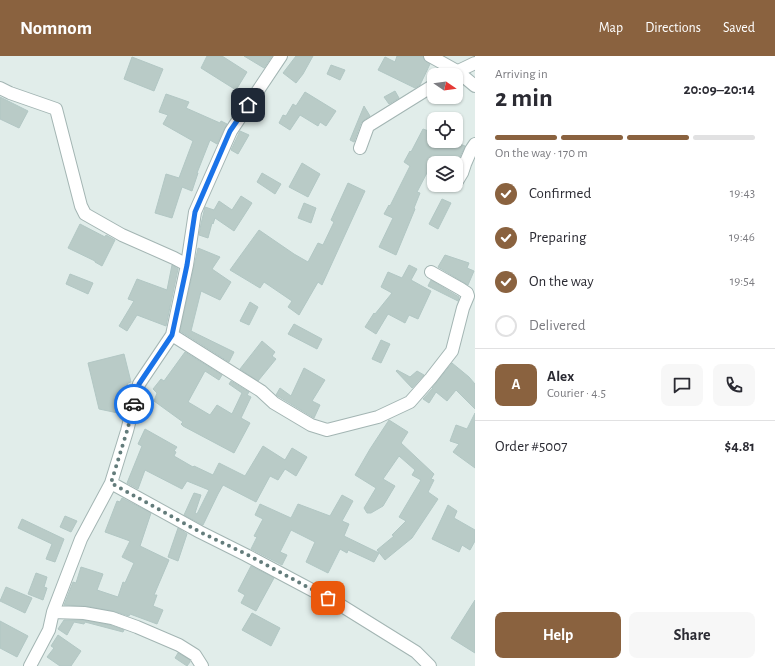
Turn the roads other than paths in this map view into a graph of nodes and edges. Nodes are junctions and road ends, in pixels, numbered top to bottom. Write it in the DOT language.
graph roads {
  1 [pos="281,56"];
  2 [pos="430,56"];
  3 [pos="475,63"];
  4 [pos="447,68"];
  5 [pos="463,69"];
  6 [pos="463,79"];
  7 [pos="475,86"];
  8 [pos="0,88"];
  9 [pos="427,89"];
  10 [pos="475,144"];
  11 [pos="360,148"];
  12 [pos="463,170"];
  13 [pos="187,265"];
  14 [pos="430,272"];
  15 [pos="172,335"];
  16 [pos="111,483"];
  17 [pos="53,612"];
  18 [pos="30,666"];
  19 [pos="202,666"];
  20 [pos="430,666"];
  1 -- 13 [label="street"];
  2 -- 4 [label="street"];
  3 -- 5 [label="street"];
  6 -- 7 [label="street"];
  8 -- 13 [label="street"];
  9 -- 11 [label="street"];
  10 -- 12 [label="street"];
  13 -- 15 [label="street"];
  14 -- 15 [label="street"];
  15 -- 16 [label="street"];
  16 -- 17 [label="street"];
  16 -- 20 [label="street"];
  17 -- 18 [label="street"];
  17 -- 19 [label="street"];
}
